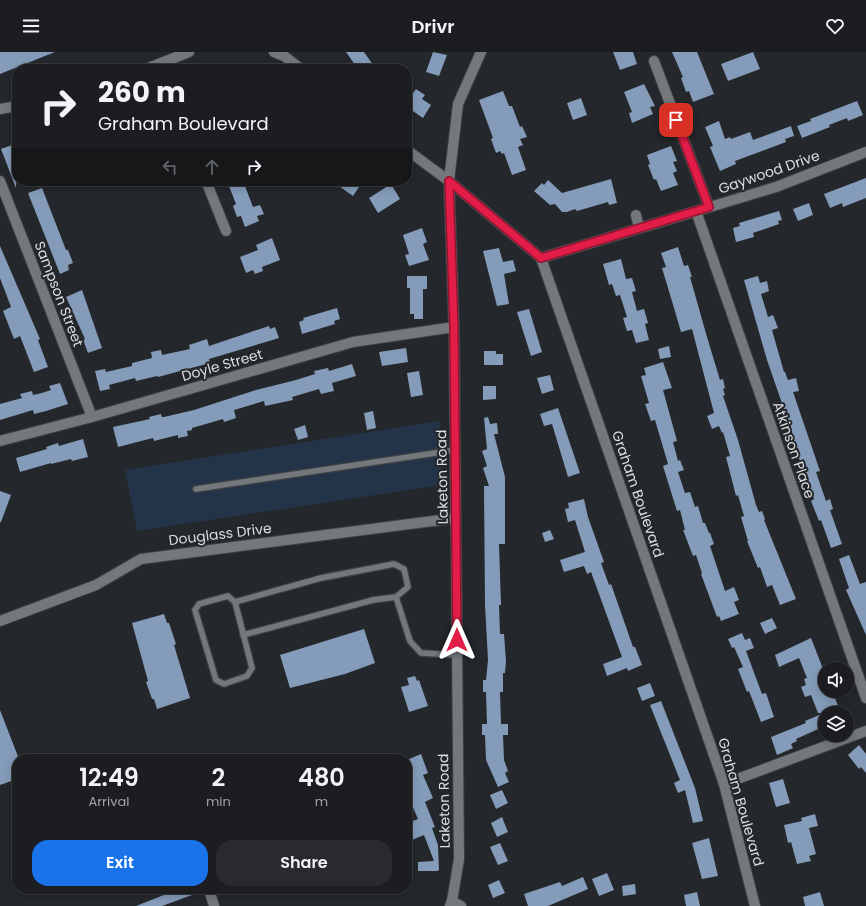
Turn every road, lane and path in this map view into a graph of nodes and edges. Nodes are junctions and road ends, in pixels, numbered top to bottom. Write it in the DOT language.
graph roads {
  1 [pos="189,52"];
  2 [pos="274,52"];
  3 [pos="481,52"];
  4 [pos="654,61"];
  5 [pos="164,64"];
  6 [pos="294,64"];
  7 [pos="12,107"];
  8 [pos="0,109"];
  9 [pos="866,152"];
  10 [pos="412,154"];
  11 [pos="0,181"];
  12 [pos="449,181"];
  13 [pos="208,186"];
  14 [pos="709,207"];
  15 [pos="696,211"];
  16 [pos="636,215"];
  17 [pos="639,228"];
  18 [pos="226,231"];
  19 [pos="541,258"];
  20 [pos="454,327"];
  21 [pos="92,417"];
  22 [pos="0,441"];
  23 [pos="455,450"];
  24 [pos="196,489"];
  25 [pos="456,518"];
  26 [pos="396,596"];
  27 [pos="235,602"];
  28 [pos="0,621"];
  29 [pos="243,635"];
  30 [pos="457,655"];
  31 [pos="866,698"];
  32 [pos="866,731"];
  33 [pos="724,784"];
  34 [pos="210,894"];
  35 [pos="454,904"];
  36 [pos="214,906"];
  37 [pos="755,906"];
  1 -- 5 [label="street"];
  2 -- 6 [label="street"];
  3 -- 12 [label="street, Laketon Road"];
  4 -- 14 [label="street"];
  7 -- 8 [label="street"];
  9 -- 14 [label="street, Gaywood Drive"];
  10 -- 12 [label="street"];
  11 -- 21 [label="street, Sampson Street"];
  12 -- 19 [label="street"];
  12 -- 20 [label="street, Laketon Road"];
  13 -- 18 [label="street"];
  14 -- 15 [label="street, Gaywood Drive"];
  15 -- 17 [label="street, Gaywood Drive"];
  15 -- 31 [label="street, Atkinson Place"];
  16 -- 17 [label="street"];
  17 -- 19 [label="street, Gaywood Drive"];
  19 -- 33 [label="street, Graham Boulevard"];
  20 -- 21 [label="street, Doyle Street"];
  20 -- 23 [label="street, Laketon Road"];
  21 -- 22 [label="street, Doyle Street"];
  23 -- 24 [label="lane"];
  23 -- 25 [label="street, Laketon Road"];
  25 -- 28 [label="street, Douglass Drive"];
  25 -- 30 [label="street, Laketon Road"];
  26 -- 27 [label="lane"];
  26 -- 29 [label="lane"];
  26 -- 30 [label="lane"];
  27 -- 29 [label="lane"];
  27 -- 29 [label="lane"];
  30 -- 35 [label="street, Laketon Road"];
  32 -- 33 [label="street"];
  33 -- 37 [label="street, Graham Boulevard"];
  34 -- 36 [label="street"];
}
